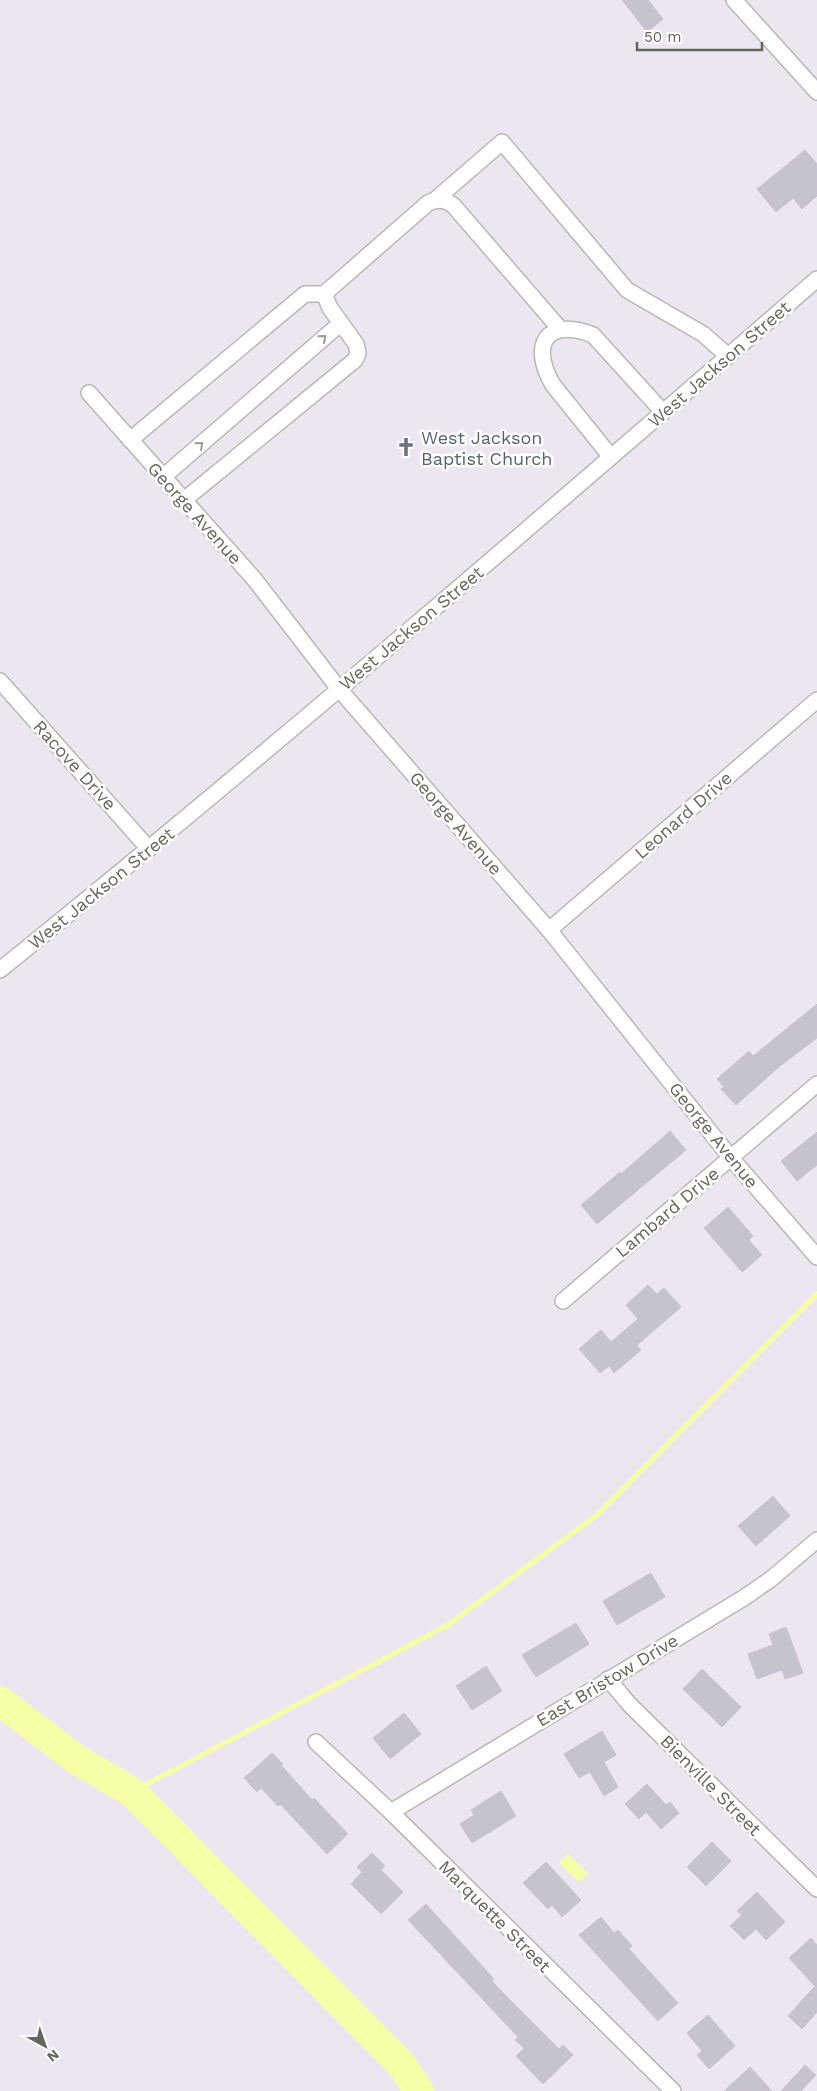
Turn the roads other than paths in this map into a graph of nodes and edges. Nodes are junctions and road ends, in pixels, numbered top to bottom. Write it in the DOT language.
graph roads {
  1 [pos="734,0"];
  2 [pos="817,92"];
  3 [pos="435,200"];
  4 [pos="817,279"];
  5 [pos="324,294"];
  6 [pos="341,323"];
  7 [pos="560,329"];
  8 [pos="728,356"];
  9 [pos="89,393"];
  10 [pos="663,412"];
  11 [pos="130,440"];
  12 [pos="611,457"];
  13 [pos="164,477"];
  14 [pos="184,500"];
  15 [pos="0,680"];
  16 [pos="339,689"];
  17 [pos="817,700"];
  18 [pos="150,849"];
  19 [pos="549,930"];
  20 [pos="0,970"];
  21 [pos="817,1084"];
  22 [pos="731,1158"];
  23 [pos="817,1257"];
  24 [pos="563,1301"];
  25 [pos="817,1540"];
  26 [pos="608,1679"];
  27 [pos="316,1742"];
  28 [pos="391,1812"];
  29 [pos="817,1889"];
  30 [pos="673,2091"];
  1 -- 2 [label="street"];
  3 -- 5 [label="street"];
  3 -- 7 [label="street"];
  3 -- 8 [label="street"];
  4 -- 8 [label="street, West Jackson Street"];
  5 -- 6 [label="street"];
  5 -- 11 [label="street"];
  13 -- 6 [label="street, one-way"];
  6 -- 14 [label="street"];
  7 -- 10 [label="street"];
  7 -- 12 [label="street"];
  8 -- 10 [label="street, West Jackson Street"];
  9 -- 11 [label="street, George Avenue"];
  10 -- 12 [label="street, West Jackson Street"];
  11 -- 13 [label="street, George Avenue"];
  12 -- 16 [label="street, West Jackson Street"];
  13 -- 14 [label="street, George Avenue"];
  14 -- 16 [label="street, George Avenue"];
  15 -- 18 [label="street, Racove Drive"];
  16 -- 18 [label="street, West Jackson Street"];
  16 -- 19 [label="street, George Avenue"];
  17 -- 19 [label="street, Leonard Drive"];
  18 -- 20 [label="street, West Jackson Street"];
  19 -- 22 [label="street, George Avenue"];
  21 -- 22 [label="street, Lambard Drive"];
  22 -- 23 [label="street, George Avenue"];
  22 -- 24 [label="street, Lambard Drive"];
  25 -- 26 [label="street, East Bristow Drive"];
  26 -- 28 [label="street, East Bristow Drive"];
  26 -- 29 [label="street, Bienville Street"];
  27 -- 28 [label="street, Marquette Street"];
  28 -- 30 [label="street, Marquette Street"];
}
